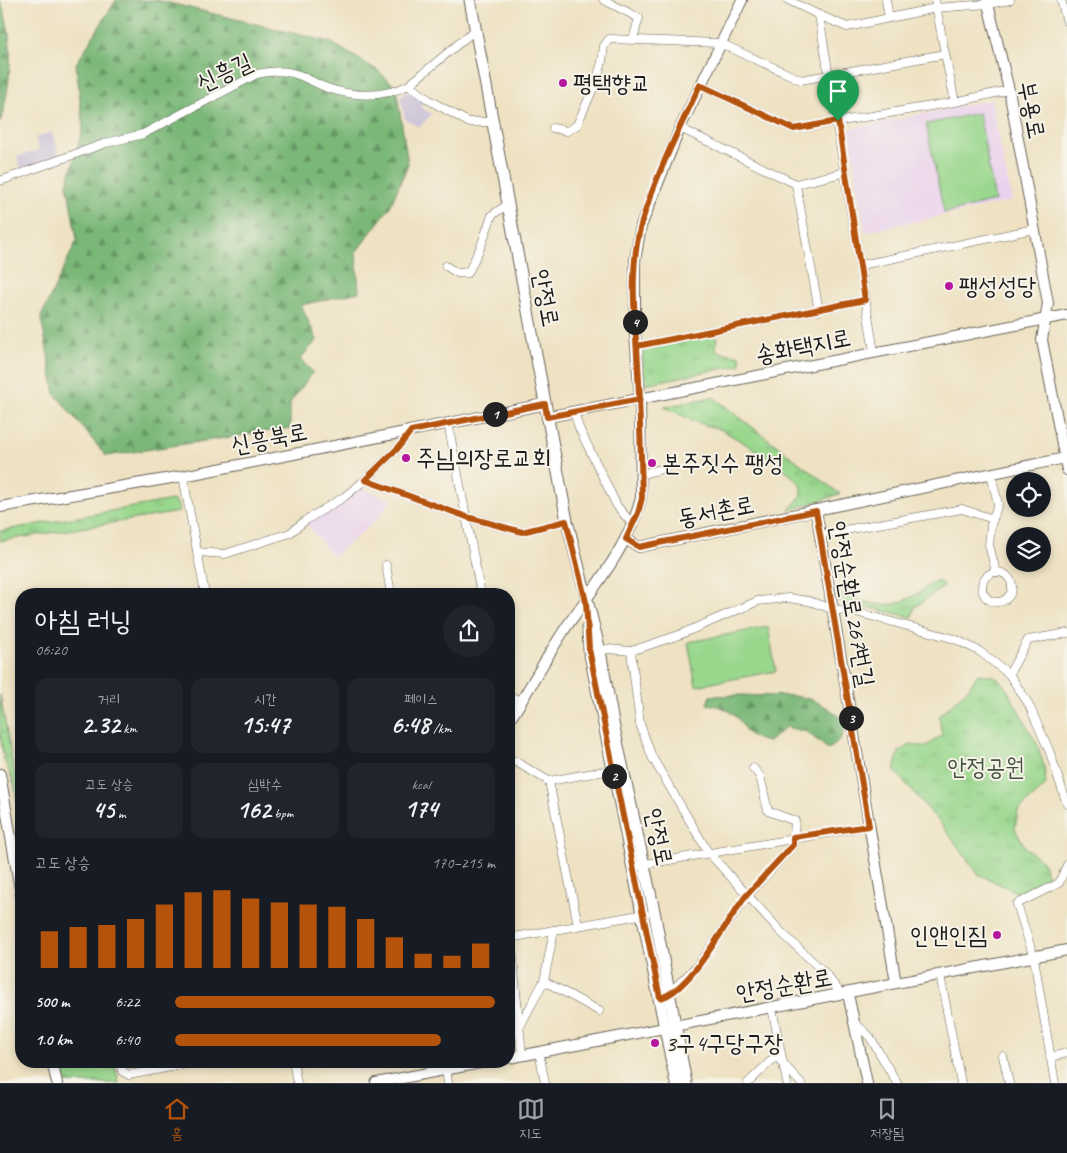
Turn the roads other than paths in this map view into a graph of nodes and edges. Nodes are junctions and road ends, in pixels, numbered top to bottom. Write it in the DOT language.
graph roads {
  1 [pos="470,0"];
  2 [pos="604,0"];
  3 [pos="742,0"];
  4 [pos="788,0"];
  5 [pos="886,0"];
  6 [pos="1010,0"];
  7 [pos="1061,0"];
  8 [pos="987,2"];
  9 [pos="935,4"];
  10 [pos="819,15"];
  11 [pos="889,18"];
  12 [pos="1067,22"];
  13 [pos="475,30"];
  14 [pos="633,39"];
  15 [pos="720,43"];
  16 [pos="945,54"];
  17 [pos="830,74"];
  18 [pos="410,85"];
  19 [pos="700,85"];
  20 [pos="1008,90"];
  21 [pos="955,102"];
  22 [pos="838,121"];
  23 [pos="492,122"];
  24 [pos="553,128"];
  25 [pos="680,128"];
  26 [pos="846,172"];
  27 [pos="0,180"];
  28 [pos="796,184"];
  29 [pos="507,205"];
  30 [pos="1034,229"];
  31 [pos="861,265"];
  32 [pos="446,266"];
  33 [pos="865,300"];
  34 [pos="819,311"];
  35 [pos="1067,315"];
  36 [pos="1044,319"];
  37 [pos="637,346"];
  38 [pos="874,352"];
  39 [pos="640,399"];
  40 [pos="545,404"];
  41 [pos="574,412"];
  42 [pos="547,417"];
  43 [pos="448,423"];
  44 [pos="411,431"];
  45 [pos="1065,458"];
  46 [pos="666,468"];
  47 [pos="1067,470"];
  48 [pos="641,474"];
  49 [pos="991,474"];
  50 [pos="183,476"];
  51 [pos="365,480"];
  52 [pos="0,507"];
  53 [pos="816,511"];
  54 [pos="467,517"];
  55 [pos="993,519"];
  56 [pos="566,521"];
  57 [pos="633,525"];
  58 [pos="828,533"];
  59 [pos="626,539"];
  60 [pos="197,552"];
  61 [pos="386,565"];
  62 [pos="996,572"];
  63 [pos="204,588"];
  64 [pos="390,588"];
  65 [pos="480,588"];
  66 [pos="586,602"];
  67 [pos="832,610"];
  68 [pos="1067,633"];
  69 [pos="600,651"];
  70 [pos="632,651"];
  71 [pos="1009,674"];
  72 [pos="515,698"];
  73 [pos="521,702"];
  74 [pos="515,712"];
  75 [pos="515,761"];
  76 [pos="753,768"];
  77 [pos="618,769"];
  78 [pos="0,774"];
  79 [pos="549,781"];
  80 [pos="1067,804"];
  81 [pos="869,826"];
  82 [pos="793,837"];
  83 [pos="708,852"];
  84 [pos="15,860"];
  85 [pos="638,865"];
  86 [pos="1067,865"];
  87 [pos="747,896"];
  88 [pos="649,913"];
  89 [pos="578,925"];
  90 [pos="554,930"];
  91 [pos="515,937"];
  92 [pos="1067,950"];
  93 [pos="1034,958"];
  94 [pos="940,975"];
  95 [pos="544,981"];
  96 [pos="896,983"];
  97 [pos="515,988"];
  98 [pos="845,994"];
  99 [pos="665,996"];
  100 [pos="772,1008"];
  101 [pos="599,1010"];
  102 [pos="854,1022"];
  103 [pos="671,1026"];
  104 [pos="519,1028"];
  105 [pos="539,1052"];
  106 [pos="1067,1053"];
  107 [pos="522,1056"];
  108 [pos="1003,1056"];
  109 [pos="515,1057"];
  110 [pos="1050,1057"];
  111 [pos="784,1066"];
  112 [pos="54,1068"];
  113 [pos="121,1068"];
  114 [pos="166,1068"];
  115 [pos="294,1068"];
  116 [pos="434,1068"];
  117 [pos="446,1068"];
  118 [pos="57,1083"];
  119 [pos="297,1083"];
  120 [pos="376,1083"];
  121 [pos="448,1083"];
  122 [pos="545,1083"];
  123 [pos="676,1083"];
  124 [pos="686,1083"];
  125 [pos="748,1083"];
  126 [pos="787,1083"];
  127 [pos="801,1083"];
  128 [pos="867,1083"];
  129 [pos="898,1083"];
  130 [pos="961,1083"];
  131 [pos="1009,1083"];
  132 [pos="1054,1083"];
  1 -- 13 [label="main road, 안정로"];
  2 -- 14 [label="street"];
  3 -- 15 [label="street, 동서촌로"];
  4 -- 10 [label="street"];
  5 -- 11 [label="street"];
  6 -- 8 [label="street"];
  7 -- 12 [label="street"];
  8 -- 9 [label="street"];
  8 -- 20 [label="street, 부용로"];
  9 -- 11 [label="street"];
  9 -- 16 [label="street"];
  10 -- 11 [label="street"];
  10 -- 17 [label="street"];
  13 -- 18 [label="street"];
  13 -- 23 [label="main road, 안정로"];
  14 -- 15 [label="street"];
  14 -- 24 [label="street"];
  15 -- 17 [label="street"];
  15 -- 19 [label="street, 동서촌로"];
  16 -- 17 [label="street"];
  16 -- 21 [label="street"];
  17 -- 22 [label="street"];
  18 -- 23 [label="street"];
  18 -- 27 [label="street, 신흥길"];
  19 -- 22 [label="street"];
  19 -- 25 [label="street, 동서촌로"];
  20 -- 21 [label="street"];
  20 -- 30 [label="street, 부용로"];
  21 -- 22 [label="street"];
  22 -- 26 [label="street"];
  23 -- 29 [label="main road, 안정로"];
  25 -- 28 [label="street"];
  25 -- 37 [label="street, 동서촌로"];
  26 -- 28 [label="street"];
  26 -- 31 [label="street"];
  28 -- 34 [label="street"];
  29 -- 32 [label="street"];
  29 -- 40 [label="main road, 안정로"];
  30 -- 31 [label="street"];
  30 -- 36 [label="street, 부용로"];
  31 -- 33 [label="street"];
  33 -- 34 [label="street"];
  33 -- 38 [label="street"];
  34 -- 37 [label="street"];
  35 -- 36 [label="street, 송화택지로"];
  36 -- 38 [label="street, 송화택지로"];
  36 -- 45 [label="street, 부용로"];
  37 -- 39 [label="street, 동서촌로"];
  38 -- 39 [label="street, 송화택지로"];
  39 -- 41 [label="street, 송화택지로"];
  39 -- 48 [label="street, 동서촌로"];
  40 -- 42 [label="main road, 안정로"];
  40 -- 43 [label="street, 신흥북로"];
  41 -- 42 [label="street, 송화택지로"];
  41 -- 57 [label="street"];
  42 -- 56 [label="main road, 안정로"];
  43 -- 44 [label="street, 신흥북로"];
  43 -- 54 [label="street"];
  44 -- 50 [label="street, 신흥북로"];
  44 -- 51 [label="street"];
  45 -- 47 [label="street, 부용로"];
  45 -- 49 [label="street, 안정순환로267번길"];
  46 -- 48 [label="street"];
  48 -- 57 [label="street, 동서촌로"];
  49 -- 53 [label="street, 안정순환로267번길"];
  49 -- 55 [label="street"];
  50 -- 52 [label="street, 신흥북로"];
  50 -- 60 [label="street"];
  51 -- 54 [label="street"];
  51 -- 60 [label="street"];
  53 -- 59 [label="street, 동서촌로"];
  53 -- 67 [label="street, 안정순환로267번길"];
  54 -- 56 [label="street"];
  54 -- 65 [label="street"];
  55 -- 58 [label="street"];
  55 -- 62 [label="street"];
  56 -- 66 [label="main road, 안정로"];
  57 -- 59 [label="street, 동서촌로"];
  59 -- 66 [label="street, 동서촌로"];
  60 -- 63 [label="street"];
  61 -- 64 [label="street"];
  66 -- 69 [label="main road, 안정로"];
  66 -- 73 [label="street, 동서촌로"];
  66 -- 77 [label="main road, 안정로"];
  67 -- 70 [label="street"];
  67 -- 71 [label="street"];
  67 -- 81 [label="street, 안정순환로267번길"];
  68 -- 71 [label="street"];
  69 -- 70 [label="street"];
  69 -- 77 [label="main road, 안정로"];
  70 -- 83 [label="street"];
  71 -- 80 [label="street"];
  72 -- 73 [label="street"];
  73 -- 74 [label="street, 동서촌로"];
  75 -- 79 [label="street"];
  76 -- 82 [label="street"];
  77 -- 79 [label="street"];
  77 -- 85 [label="main road, 안정로"];
  78 -- 84 [label="street"];
  79 -- 89 [label="street"];
  81 -- 82 [label="street"];
  81 -- 96 [label="street, 안정순환로267번길"];
  82 -- 83 [label="street"];
  82 -- 87 [label="street"];
  83 -- 85 [label="street"];
  83 -- 87 [label="street"];
  85 -- 88 [label="main road, 안정로"];
  86 -- 93 [label="street"];
  87 -- 98 [label="street"];
  87 -- 99 [label="street"];
  88 -- 89 [label="street"];
  88 -- 99 [label="main road, 안정로"];
  89 -- 90 [label="street"];
  90 -- 91 [label="street"];
  90 -- 95 [label="street"];
  92 -- 93 [label="street, 안정순환로"];
  93 -- 94 [label="street, 안정순환로"];
  93 -- 110 [label="street"];
  94 -- 96 [label="street, 안정순환로"];
  94 -- 130 [label="street"];
  95 -- 101 [label="street"];
  95 -- 104 [label="street"];
  96 -- 98 [label="street, 안정순환로"];
  97 -- 104 [label="street"];
  98 -- 100 [label="street, 안정순환로"];
  98 -- 102 [label="street"];
  99 -- 103 [label="main road, 안정로"];
  100 -- 103 [label="street, 안정순환로"];
  100 -- 111 [label="street"];
  102 -- 128 [label="street"];
  102 -- 129 [label="street"];
  103 -- 105 [label="street, 안정순환로"];
  103 -- 123 [label="main road, 안정로"];
  103 -- 124 [label="main road, 안정로"];
  104 -- 107 [label="street"];
  105 -- 107 [label="street, 안정순환로"];
  105 -- 122 [label="street"];
  106 -- 110 [label="street"];
  107 -- 109 [label="street, 안정순환로"];
  108 -- 131 [label="street"];
  110 -- 132 [label="street"];
  111 -- 125 [label="street"];
  111 -- 126 [label="street"];
  111 -- 127 [label="street"];
  112 -- 118 [label="street"];
  113 -- 114 [label="street"];
  115 -- 119 [label="street"];
  116 -- 120 [label="street"];
  117 -- 121 [label="street"];
}
